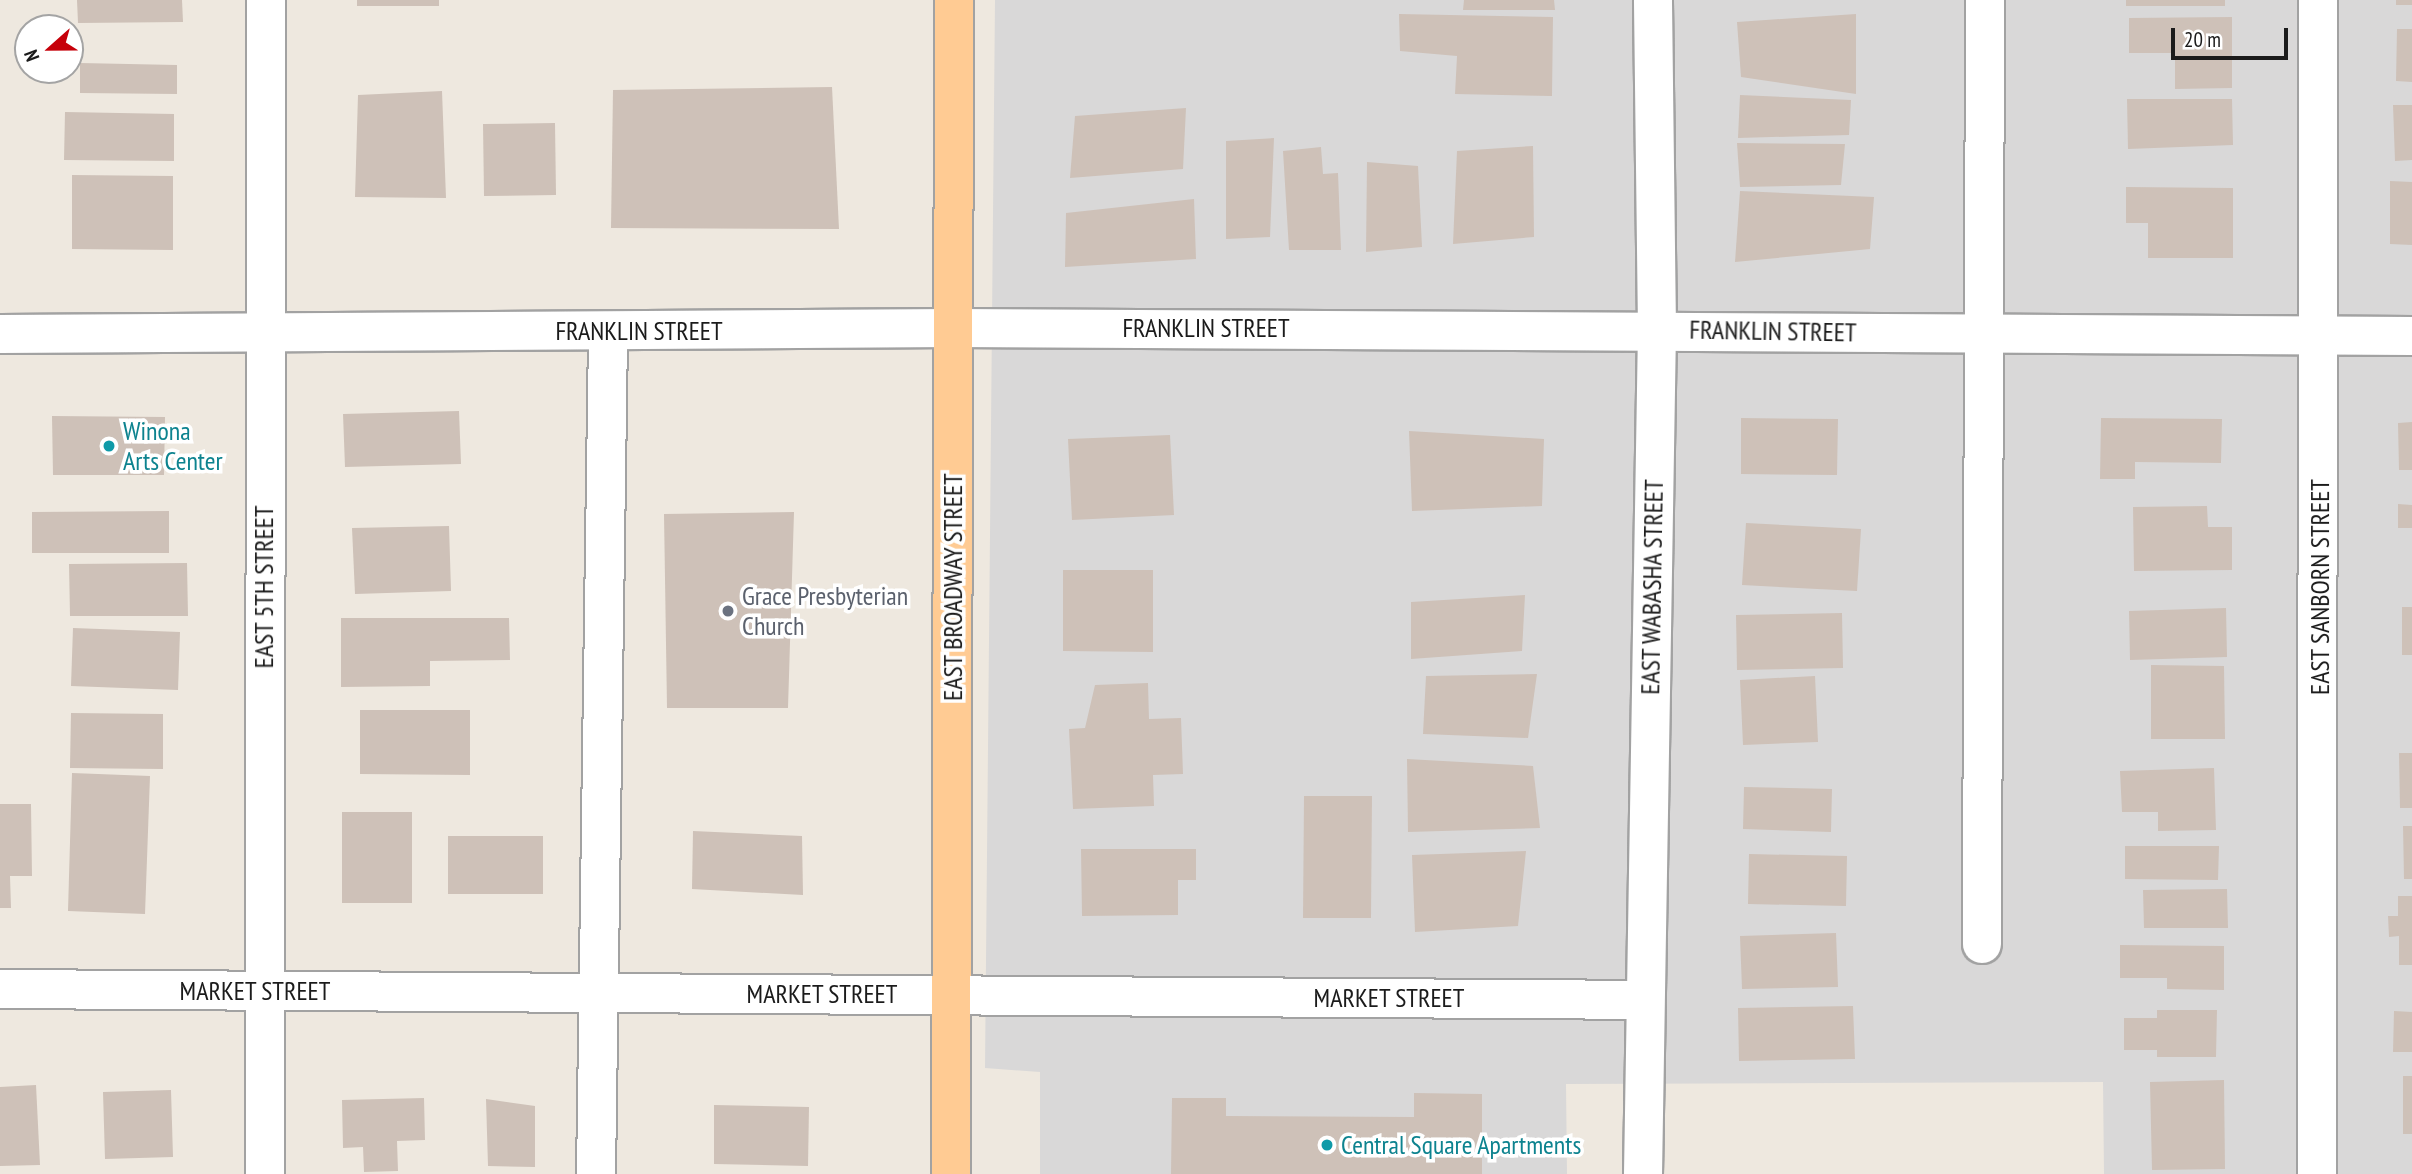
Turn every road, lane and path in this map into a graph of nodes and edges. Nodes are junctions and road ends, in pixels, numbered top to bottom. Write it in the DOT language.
graph roads {
  1 [pos="266,0"];
  2 [pos="954,0"];
  3 [pos="1653,0"];
  4 [pos="1985,0"];
  5 [pos="2318,0"];
  6 [pos="954,328"];
  7 [pos="1657,330"];
  8 [pos="608,331"];
  9 [pos="1986,333"];
  10 [pos="0,334"];
  11 [pos="264,334"];
  12 [pos="2320,336"];
  13 [pos="2412,336"];
  14 [pos="1982,944"];
  15 [pos="0,989"];
  16 [pos="264,993"];
  17 [pos="595,993"];
  18 [pos="952,995"];
  19 [pos="1644,1000"];
  20 [pos="265,1174"];
  21 [pos="596,1174"];
  22 [pos="951,1174"];
  23 [pos="1643,1174"];
  24 [pos="2317,1174"];
  1 -- 11 [label="street, EAST 5TH STREET"];
  2 -- 6 [label="main road, EAST BROADWAY STREET"];
  3 -- 7 [label="street, EAST WABASHA STREET"];
  4 -- 9 [label="street"];
  5 -- 12 [label="street, EAST SANBORN STREET"];
  6 -- 7 [label="street, FRANKLIN STREET"];
  6 -- 8 [label="street, FRANKLIN STREET"];
  6 -- 18 [label="main road, EAST BROADWAY STREET"];
  7 -- 9 [label="street, FRANKLIN STREET"];
  7 -- 19 [label="street, EAST WABASHA STREET"];
  8 -- 11 [label="street, FRANKLIN STREET"];
  8 -- 17 [label="street"];
  9 -- 12 [label="street, FRANKLIN STREET"];
  9 -- 14 [label="street"];
  10 -- 11 [label="street, FRANKLIN STREET"];
  11 -- 16 [label="street, EAST 5TH STREET"];
  12 -- 13 [label="street, FRANKLIN STREET"];
  12 -- 24 [label="street, EAST SANBORN STREET"];
  15 -- 16 [label="street, MARKET STREET"];
  16 -- 17 [label="street, MARKET STREET"];
  16 -- 20 [label="street, EAST 5TH STREET"];
  17 -- 18 [label="street, MARKET STREET"];
  17 -- 21 [label="street"];
  18 -- 19 [label="street, MARKET STREET"];
  18 -- 22 [label="main road, EAST BROADWAY STREET"];
  19 -- 23 [label="street, EAST WABASHA STREET"];
}
